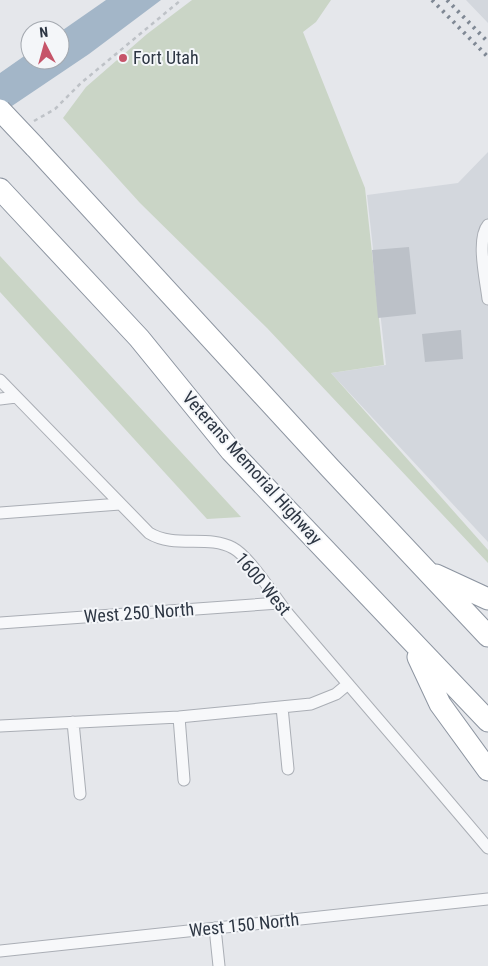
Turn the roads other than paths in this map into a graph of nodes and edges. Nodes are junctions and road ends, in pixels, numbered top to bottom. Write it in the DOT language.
graph roads {
  1 [pos="0,110"];
  2 [pos="0,189"];
  3 [pos="488,226"];
  4 [pos="488,299"];
  5 [pos="0,380"];
  6 [pos="16,397"];
  7 [pos="0,399"];
  8 [pos="120,504"];
  9 [pos="0,513"];
  10 [pos="426,571"];
  11 [pos="488,599"];
  12 [pos="279,603"];
  13 [pos="0,623"];
  14 [pos="488,636"];
  15 [pos="409,638"];
  16 [pos="348,684"];
  17 [pos="282,707"];
  18 [pos="179,717"];
  19 [pos="488,721"];
  20 [pos="73,722"];
  21 [pos="0,726"];
  22 [pos="288,769"];
  23 [pos="488,770"];
  24 [pos="184,780"];
  25 [pos="80,794"];
  26 [pos="488,848"];
  27 [pos="488,899"];
  28 [pos="215,928"];
  29 [pos="0,951"];
  30 [pos="219,966"];
  1 -- 10 [label="highway, bridge"];
  2 -- 15 [label="highway, Veterans Memorial Highway"];
  3 -- 4 [label="street"];
  5 -- 6 [label="street, 1600 West"];
  6 -- 7 [label="street"];
  6 -- 8 [label="street, 1600 West"];
  8 -- 9 [label="street"];
  8 -- 12 [label="street, 1600 West"];
  10 -- 11 [label="highway"];
  10 -- 14 [label="highway"];
  12 -- 13 [label="street, West 250 North"];
  12 -- 16 [label="street, 1600 West"];
  15 -- 19 [label="highway, Veterans Memorial Highway"];
  15 -- 23 [label="highway"];
  16 -- 17 [label="street"];
  16 -- 26 [label="street, 1600 West"];
  17 -- 18 [label="street"];
  17 -- 22 [label="street"];
  18 -- 20 [label="street"];
  18 -- 24 [label="street"];
  20 -- 21 [label="street"];
  20 -- 25 [label="street"];
  27 -- 28 [label="street, West 150 North"];
  28 -- 29 [label="street, West 150 North"];
  28 -- 30 [label="street"];
}
